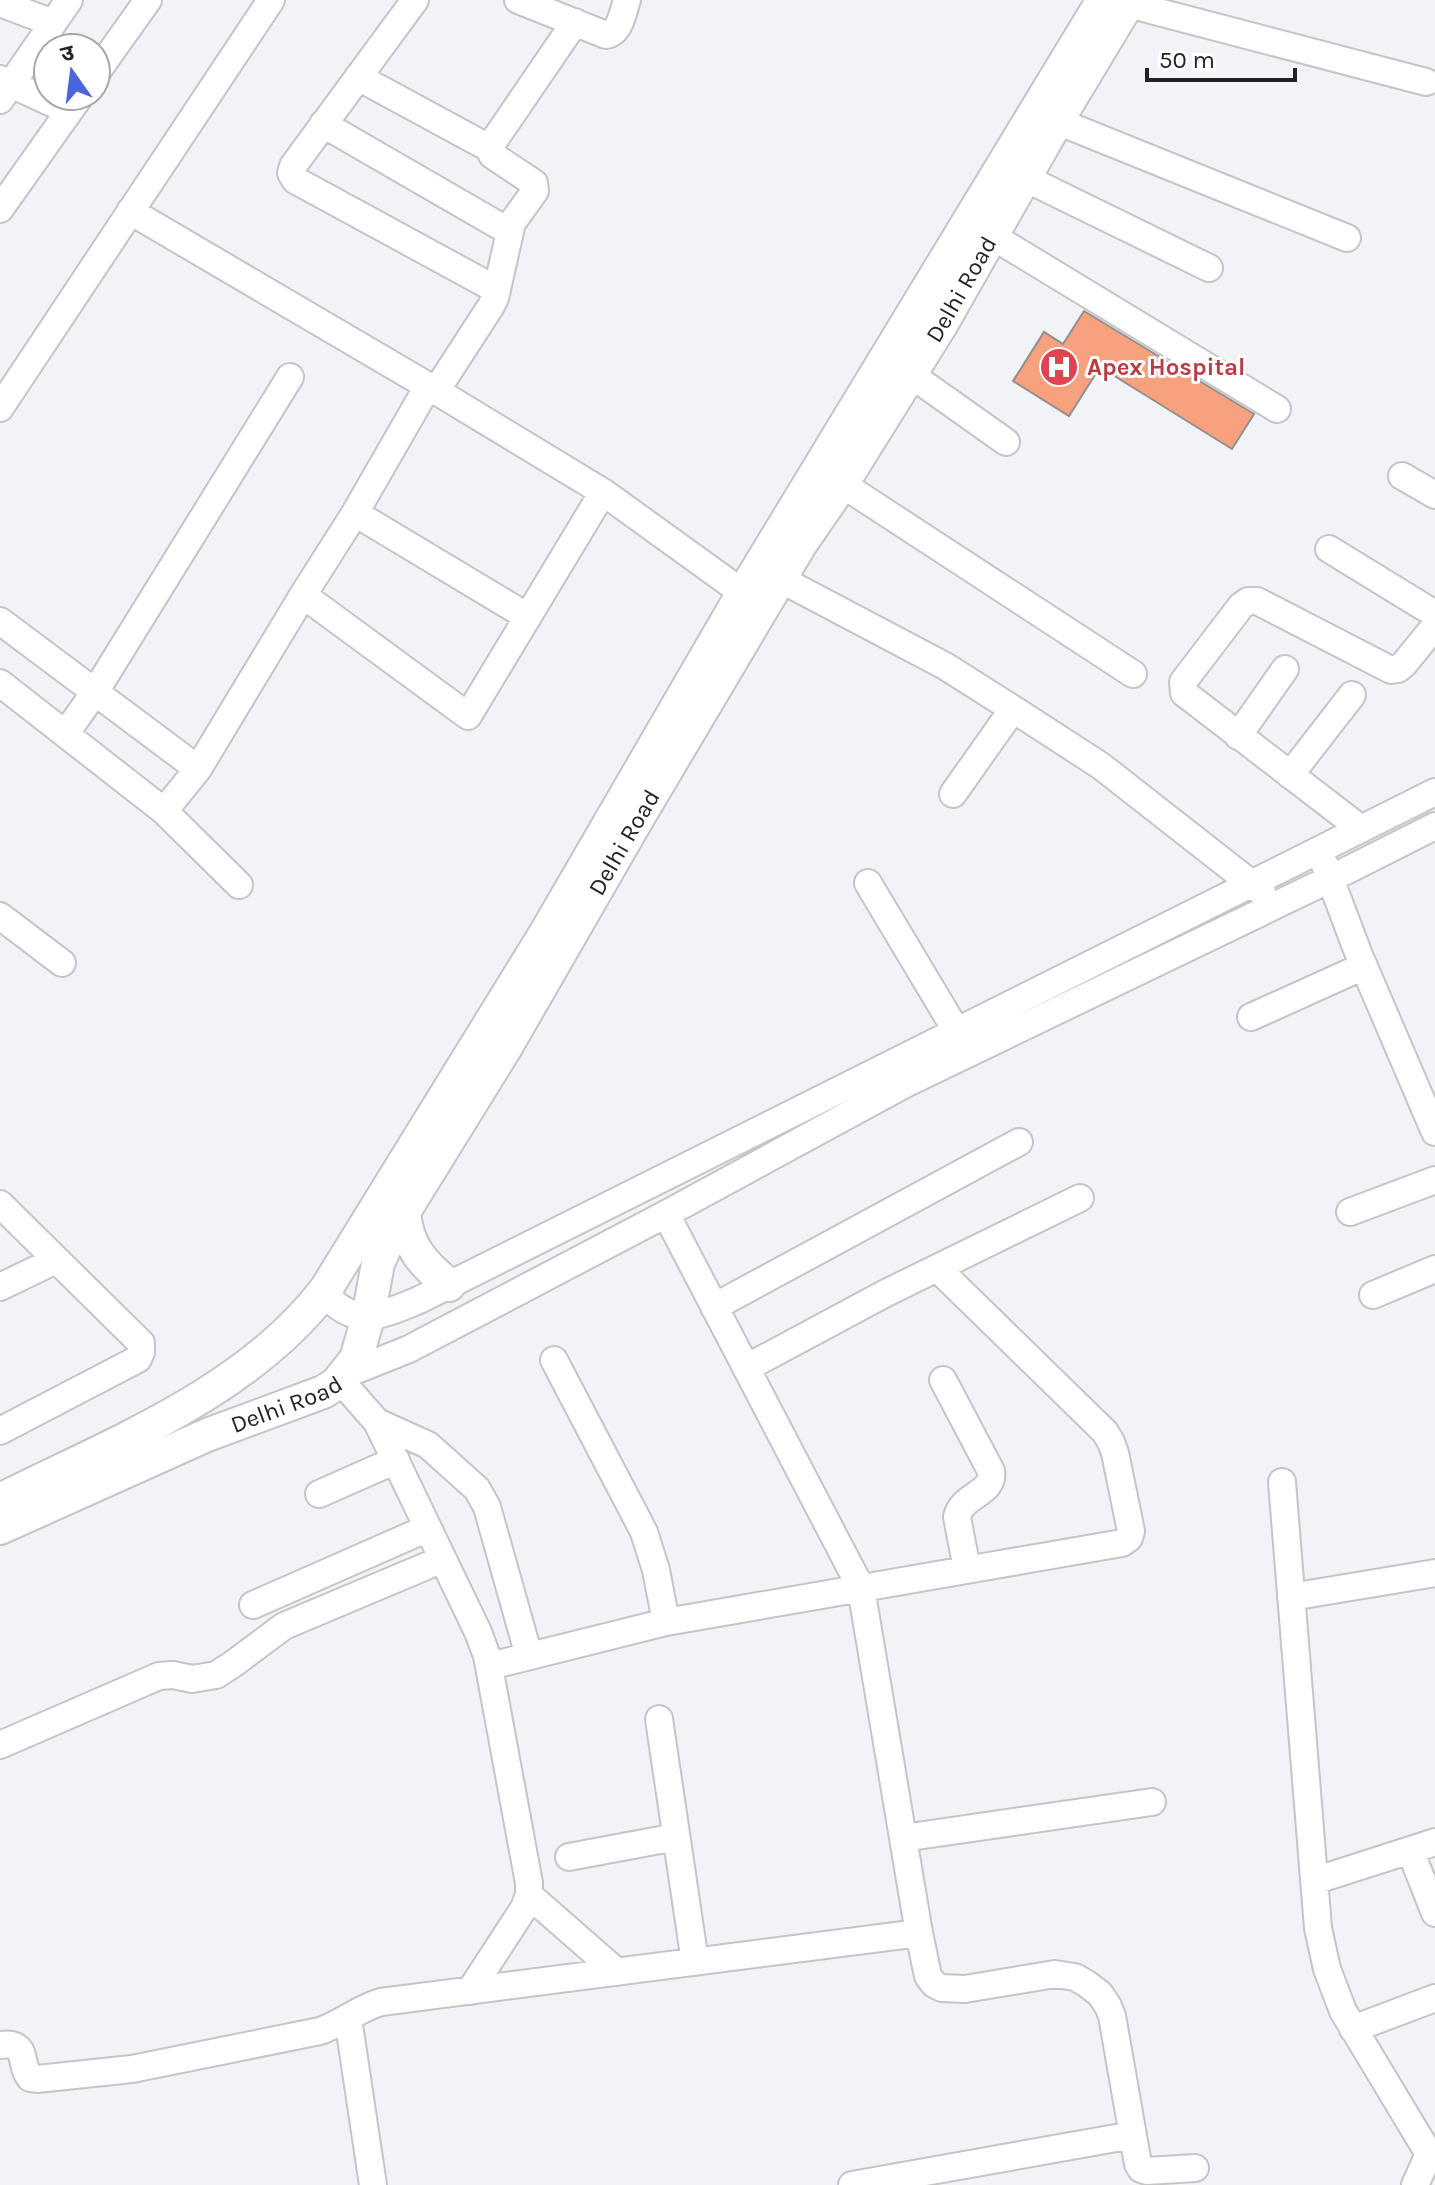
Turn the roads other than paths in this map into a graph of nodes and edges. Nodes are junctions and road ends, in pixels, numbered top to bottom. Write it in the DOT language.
graph roads {
  1 [pos="69,0"];
  2 [pos="148,0"];
  3 [pos="271,0"];
  4 [pos="415,0"];
  5 [pos="518,0"];
  6 [pos="627,0"];
  7 [pos="1120,1"];
  8 [pos="0,3"];
  9 [pos="575,22"];
  10 [pos="53,23"];
  11 [pos="112,51"];
  12 [pos="358,77"];
  13 [pos="1426,82"];
  14 [pos="4,87"];
  15 [pos="32,94"];
  16 [pos="69,112"];
  17 [pos="1057,121"];
  18 [pos="323,124"];
  19 [pos="489,148"];
  20 [pos="1025,178"];
  21 [pos="0,209"];
  22 [pos="130,211"];
  23 [pos="510,232"];
  24 [pos="992,236"];
  25 [pos="1347,238"];
  26 [pos="1209,268"];
  27 [pos="497,290"];
  28 [pos="910,374"];
  29 [pos="290,377"];
  30 [pos="432,389"];
  31 [pos="0,408"];
  32 [pos="1277,409"];
  33 [pos="1006,442"];
  34 [pos="1402,476"];
  35 [pos="842,484"];
  36 [pos="603,492"];
  37 [pos="1435,495"];
  38 [pos="355,513"];
  39 [pos="1329,549"];
  40 [pos="762,586"];
  41 [pos="303,595"];
  42 [pos="1435,614"];
  43 [pos="528,617"];
  44 [pos="0,621"];
  45 [pos="1435,626"];
  46 [pos="1285,669"];
  47 [pos="1133,674"];
  48 [pos="0,683"];
  49 [pos="95,692"];
  50 [pos="1352,695"];
  51 [pos="1013,709"];
  52 [pos="66,733"];
  53 [pos="1238,736"];
  54 [pos="198,769"];
  55 [pos="1290,775"];
  56 [pos="1435,792"];
  57 [pos="953,794"];
  58 [pos="164,811"];
  59 [pos="1435,826"];
  60 [pos="1361,829"];
  61 [pos="1319,850"];
  62 [pos="1330,879"];
  63 [pos="868,883"];
  64 [pos="1252,884"];
  65 [pos="239,885"];
  66 [pos="1277,905"];
  67 [pos="0,916"];
  68 [pos="62,963"];
  69 [pos="1364,966"];
  70 [pos="1251,1017"];
  71 [pos="957,1032"];
  72 [pos="1435,1131"];
  73 [pos="1019,1142"];
  74 [pos="1435,1180"];
  75 [pos="1080,1198"];
  76 [pos="0,1204"];
  77 [pos="404,1212"];
  78 [pos="1350,1212"];
  79 [pos="666,1214"];
  80 [pos="56,1260"];
  81 [pos="937,1268"];
  82 [pos="1435,1269"];
  83 [pos="449,1285"];
  84 [pos="0,1287"];
  85 [pos="324,1292"];
  86 [pos="1373,1295"];
  87 [pos="714,1307"];
  88 [pos="368,1318"];
  89 [pos="554,1360"];
  90 [pos="746,1368"];
  91 [pos="240,1372"];
  92 [pos="342,1377"];
  93 [pos="943,1380"];
  94 [pos="267,1413"];
  95 [pos="377,1422"];
  96 [pos="0,1431"];
  97 [pos="396,1460"];
  98 [pos="1282,1482"];
  99 [pos="319,1494"];
  100 [pos="0,1500"];
  101 [pos="0,1528"];
  102 [pos="428,1528"];
  103 [pos="443,1559"];
  104 [pos="967,1569"];
  105 [pos="1435,1573"];
  106 [pos="861,1588"];
  107 [pos="1291,1597"];
  108 [pos="253,1605"];
  109 [pos="666,1622"];
  110 [pos="529,1656"];
  111 [pos="490,1666"];
  112 [pos="659,1719"];
  113 [pos="0,1745"];
  114 [pos="1152,1802"];
  115 [pos="676,1837"];
  116 [pos="903,1838"];
  117 [pos="1423,1846"];
  118 [pos="569,1857"];
  119 [pos="1314,1881"];
  120 [pos="529,1895"];
  121 [pos="1435,1913"];
  122 [pos="919,1933"];
  123 [pos="695,1962"];
  124 [pos="617,1972"];
  125 [pos="470,1991"];
  126 [pos="1435,1998"];
  127 [pos="348,2018"];
  128 [pos="1353,2029"];
  129 [pos="0,2045"];
  130 [pos="1425,2126"];
  131 [pos="1133,2135"];
  132 [pos="1432,2157"];
  133 [pos="1195,2168"];
  134 [pos="373,2185"];
  135 [pos="852,2185"];
  136 [pos="1415,2185"];
  1 -- 10 [label="street"];
  2 -- 11 [label="street"];
  3 -- 22 [label="street"];
  4 -- 12 [label="street"];
  5 -- 9 [label="street"];
  6 -- 9 [label="street"];
  7 -- 13 [label="street"];
  7 -- 17 [label="main road, Delhi Road"];
  7 -- 40 [label="main road"];
  8 -- 10 [label="street"];
  9 -- 19 [label="street"];
  10 -- 14 [label="street"];
  12 -- 18 [label="street"];
  12 -- 19 [label="street"];
  14 -- 15 [label="street"];
  16 -- 21 [label="street"];
  17 -- 20 [label="main road, Delhi Road"];
  17 -- 25 [label="street"];
  18 -- 23 [label="street"];
  18 -- 27 [label="street"];
  19 -- 23 [label="street"];
  20 -- 24 [label="main road, Delhi Road"];
  20 -- 26 [label="street"];
  22 -- 30 [label="street"];
  22 -- 31 [label="street"];
  23 -- 27 [label="street"];
  24 -- 28 [label="main road, Delhi Road"];
  24 -- 32 [label="street"];
  27 -- 30 [label="street"];
  28 -- 33 [label="street"];
  28 -- 35 [label="main road, Delhi Road"];
  29 -- 49 [label="street"];
  30 -- 36 [label="street"];
  30 -- 38 [label="street"];
  34 -- 37 [label="street"];
  35 -- 40 [label="main road, Delhi Road"];
  35 -- 47 [label="street"];
  36 -- 40 [label="street"];
  36 -- 43 [label="street"];
  38 -- 41 [label="street"];
  38 -- 43 [label="street"];
  39 -- 42 [label="street"];
  40 -- 51 [label="street"];
  40 -- 77 [label="main road, Delhi Road"];
  40 -- 85 [label="main road"];
  41 -- 43 [label="street"];
  41 -- 54 [label="street"];
  44 -- 49 [label="street"];
  45 -- 53 [label="street"];
  46 -- 53 [label="street"];
  48 -- 52 [label="street"];
  49 -- 52 [label="street"];
  49 -- 54 [label="street"];
  50 -- 55 [label="street"];
  51 -- 57 [label="street"];
  51 -- 64 [label="street"];
  52 -- 58 [label="street"];
  53 -- 55 [label="street"];
  54 -- 58 [label="street"];
  55 -- 60 [label="street"];
  56 -- 60 [label="street"];
  58 -- 65 [label="street"];
  59 -- 62 [label="street"];
  60 -- 61 [label="street"];
  61 -- 62 [label="street"];
  61 -- 64 [label="street"];
  62 -- 66 [label="street"];
  62 -- 69 [label="street"];
  63 -- 71 [label="street"];
  64 -- 66 [label="street"];
  64 -- 71 [label="street"];
  66 -- 79 [label="street"];
  67 -- 68 [label="street"];
  69 -- 70 [label="street"];
  69 -- 72 [label="street"];
  71 -- 83 [label="street"];
  73 -- 87 [label="street"];
  74 -- 78 [label="street"];
  75 -- 81 [label="street"];
  76 -- 80 [label="street"];
  77 -- 83 [label="main road"];
  77 -- 88 [label="main road, Delhi Road"];
  79 -- 87 [label="street"];
  79 -- 92 [label="street"];
  80 -- 84 [label="street"];
  80 -- 96 [label="street"];
  81 -- 90 [label="street"];
  81 -- 104 [label="street"];
  82 -- 86 [label="street"];
  83 -- 88 [label="street"];
  85 -- 88 [label="street"];
  85 -- 91 [label="main road"];
  87 -- 90 [label="street"];
  88 -- 92 [label="main road, Delhi Road"];
  89 -- 109 [label="street"];
  90 -- 106 [label="street"];
  91 -- 94 [label="main road"];
  91 -- 100 [label="main road"];
  92 -- 94 [label="main road, Delhi Road"];
  92 -- 95 [label="street"];
  93 -- 104 [label="street"];
  94 -- 101 [label="main road, Delhi Road"];
  95 -- 97 [label="street"];
  95 -- 110 [label="street"];
  97 -- 99 [label="street"];
  97 -- 102 [label="street"];
  98 -- 107 [label="street"];
  102 -- 103 [label="street"];
  102 -- 108 [label="street"];
  103 -- 111 [label="street"];
  103 -- 113 [label="street"];
  104 -- 106 [label="street"];
  105 -- 107 [label="street"];
  106 -- 109 [label="street"];
  106 -- 116 [label="street"];
  107 -- 119 [label="street"];
  109 -- 110 [label="street"];
  110 -- 111 [label="street"];
  111 -- 120 [label="street"];
  112 -- 115 [label="street"];
  114 -- 116 [label="street"];
  115 -- 118 [label="street"];
  115 -- 123 [label="street"];
  116 -- 122 [label="street"];
  117 -- 119 [label="street"];
  117 -- 121 [label="street"];
  119 -- 128 [label="street"];
  120 -- 124 [label="street"];
  120 -- 125 [label="street"];
  122 -- 123 [label="street"];
  122 -- 131 [label="street"];
  123 -- 124 [label="street"];
  124 -- 125 [label="street"];
  125 -- 127 [label="street"];
  126 -- 128 [label="street"];
  127 -- 129 [label="street"];
  127 -- 134 [label="street"];
  128 -- 130 [label="street"];
  130 -- 132 [label="street"];
  131 -- 133 [label="street"];
  131 -- 135 [label="street"];
  132 -- 136 [label="street"];
}
